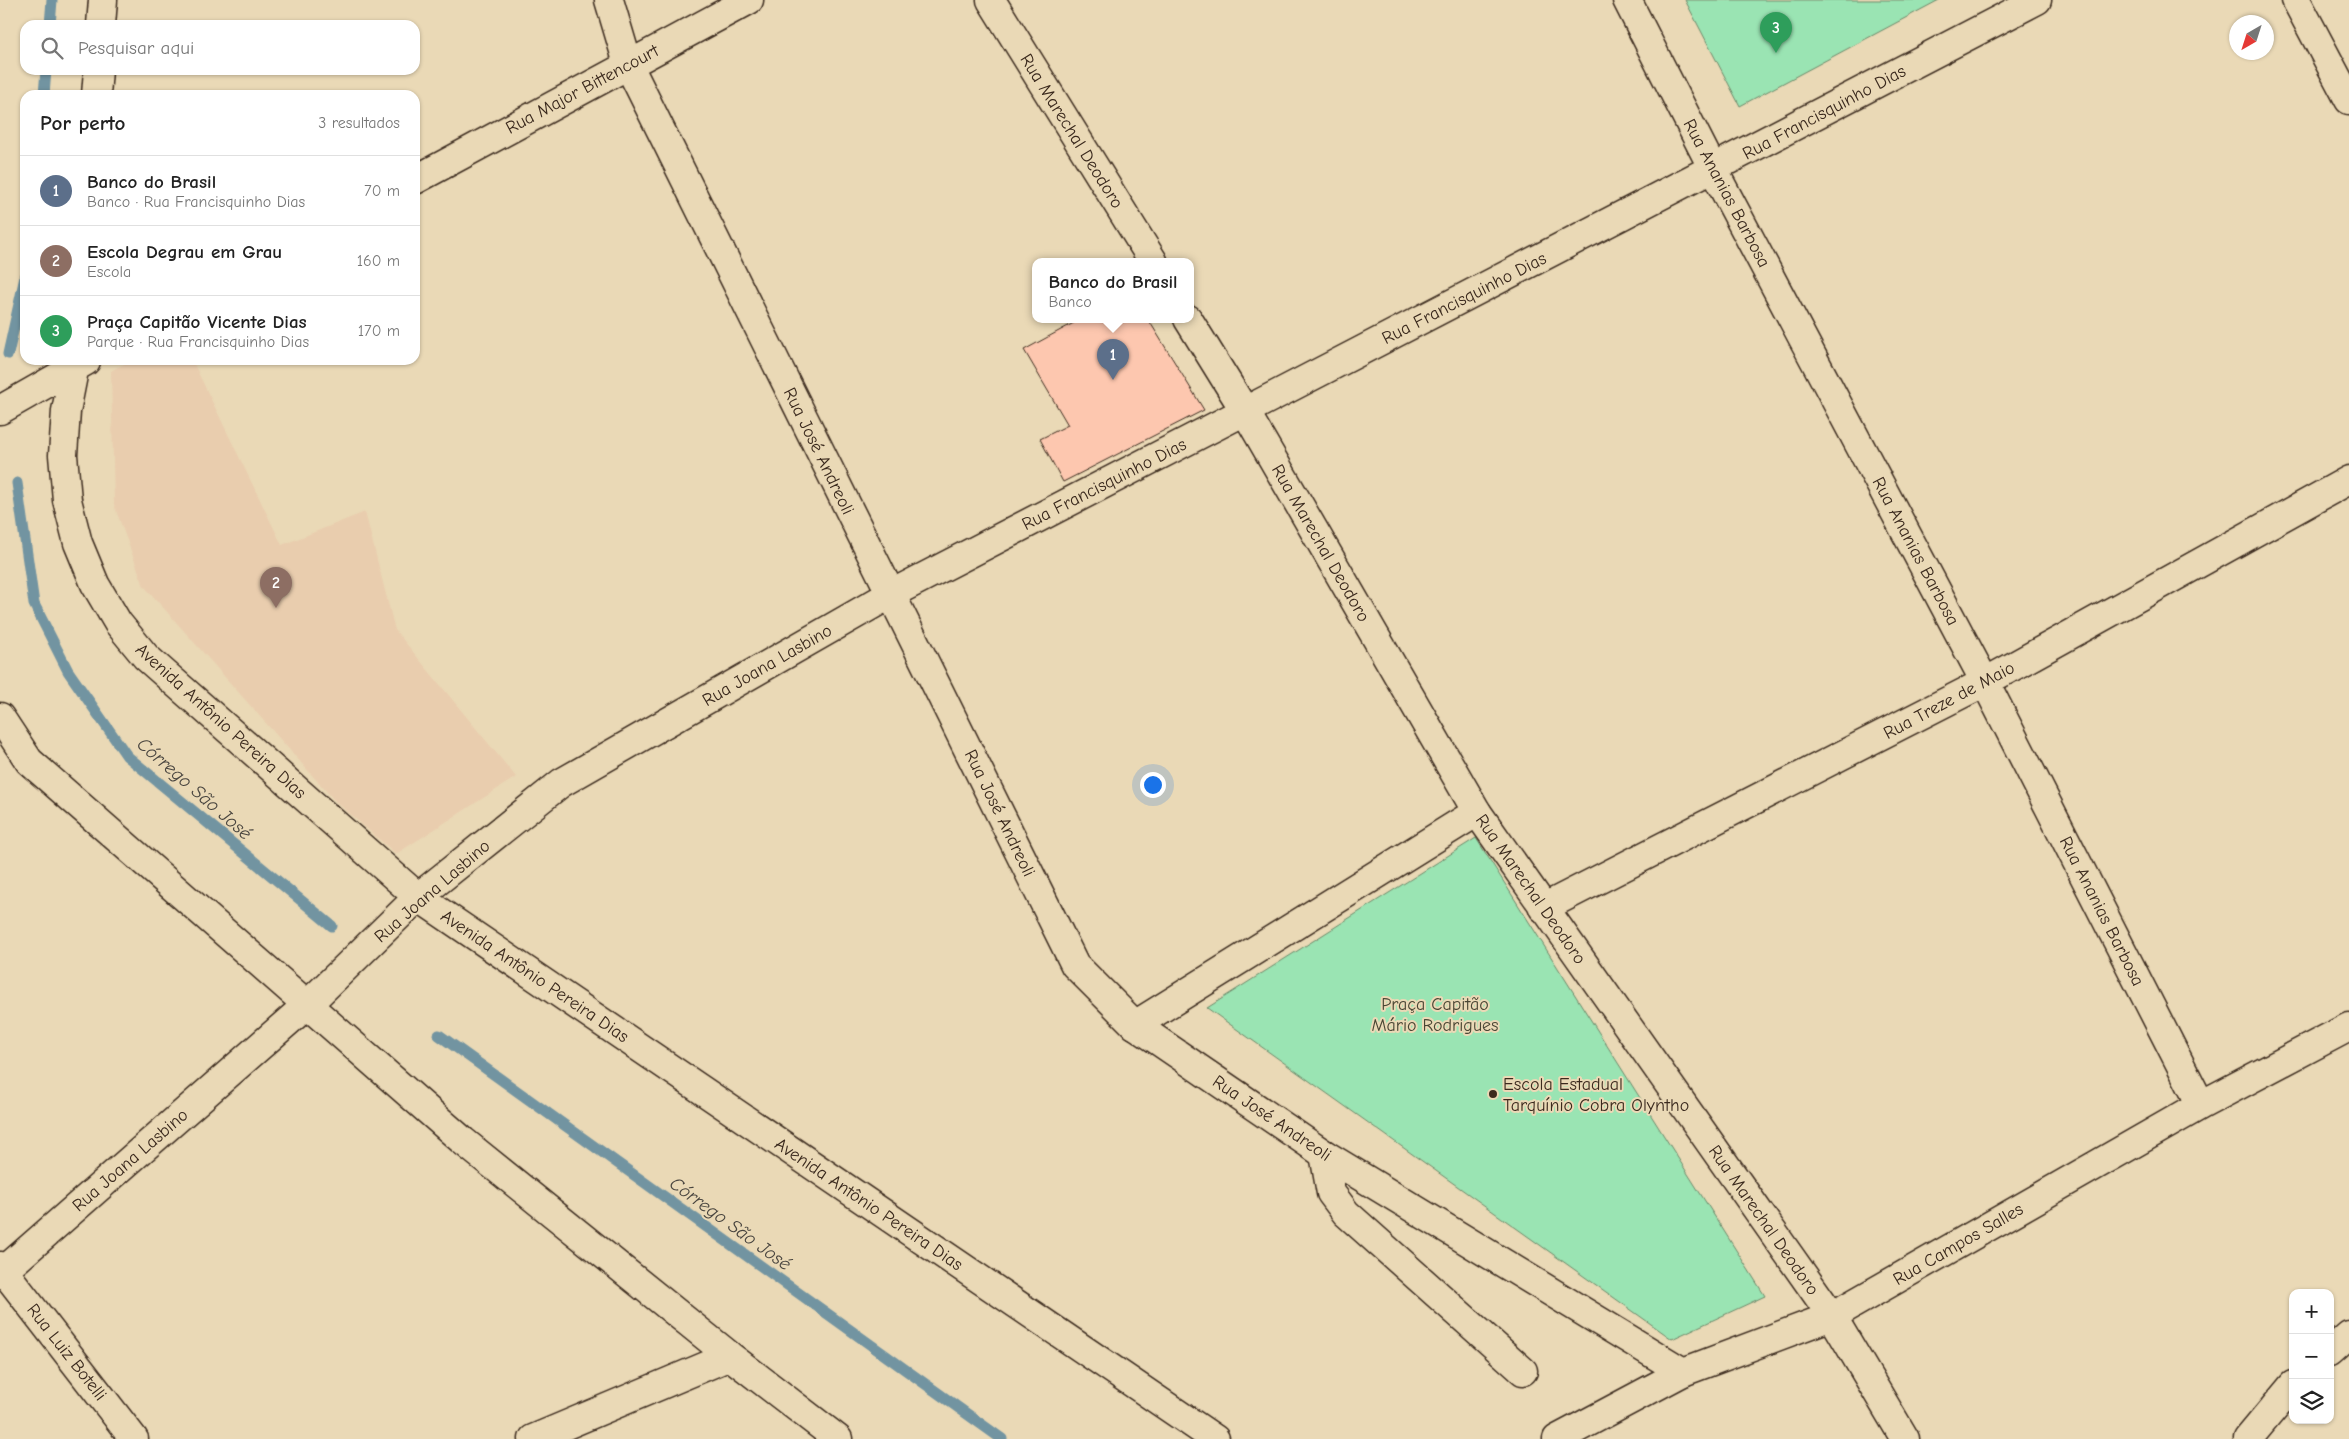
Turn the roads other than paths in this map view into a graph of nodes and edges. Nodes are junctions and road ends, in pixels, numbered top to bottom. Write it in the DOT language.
graph roads {
  1 [pos="103,0"];
  2 [pos="609,0"];
  3 [pos="749,0"];
  4 [pos="991,0"];
  5 [pos="1627,0"];
  6 [pos="2036,0"];
  7 [pos="2296,0"];
  8 [pos="101,20"];
  9 [pos="628,64"];
  10 [pos="98,75"];
  11 [pos="96,90"];
  12 [pos="2349,100"];
  13 [pos="1713,169"];
  14 [pos="420,177"];
  15 [pos="1151,258"];
  16 [pos="1190,323"];
  17 [pos="75,365"];
  18 [pos="79,365"];
  19 [pos="0,410"];
  20 [pos="1245,411"];
  21 [pos="2349,480"];
  22 [pos="891,594"];
  23 [pos="1985,682"];
  24 [pos="0,717"];
  25 [pos="1477,812"];
  26 [pos="418,897"];
  27 [pos="1543,908"];
  28 [pos="308,1004"];
  29 [pos="1134,1025"];
  30 [pos="2349,1027"];
  31 [pos="2201,1105"];
  32 [pos="1324,1154"];
  33 [pos="1,1270"];
  34 [pos="1832,1316"];
  35 [pos="2349,1335"];
  36 [pos="2334,1348"];
  37 [pos="730,1356"];
  38 [pos="1523,1371"];
  39 [pos="1683,1372"];
  40 [pos="2289,1390"];
  41 [pos="134,1439"];
  42 [pos="533,1439"];
  43 [pos="838,1439"];
  44 [pos="1215,1439"];
  45 [pos="1557,1439"];
  46 [pos="1905,1439"];
  47 [pos="2248,1439"];
  1 -- 8 [label="street"];
  2 -- 9 [label="street, Rua José Andreoli"];
  3 -- 9 [label="street, Rua Major Bittencourt"];
  4 -- 15 [label="street, Rua Marechal Deodoro"];
  5 -- 13 [label="street, Rua Ananias Barbosa"];
  6 -- 13 [label="street, Rua Francisquinho Dias"];
  7 -- 12 [label="street"];
  9 -- 14 [label="street, Rua Major Bittencourt"];
  9 -- 22 [label="street, Rua José Andreoli"];
  10 -- 11 [label="street"];
  13 -- 20 [label="street, Rua Francisquinho Dias"];
  13 -- 23 [label="street, Rua Ananias Barbosa"];
  16 -- 20 [label="street, Rua Marechal Deodoro"];
  17 -- 19 [label="street"];
  18 -- 26 [label="street, Avenida Antônio Pereira Dias"];
  20 -- 22 [label="street, Rua Francisquinho Dias"];
  20 -- 25 [label="street, Rua Marechal Deodoro"];
  21 -- 23 [label="street, Rua Treze de Maio"];
  22 -- 26 [label="street, Rua Joana Lasbino"];
  22 -- 29 [label="street, Rua José Andreoli"];
  23 -- 27 [label="street, Rua Treze de Maio"];
  23 -- 31 [label="street, Rua Ananias Barbosa"];
  24 -- 28 [label="street"];
  25 -- 27 [label="street, Rua Marechal Deodoro"];
  25 -- 29 [label="street"];
  26 -- 28 [label="street, Rua Joana Lasbino"];
  26 -- 44 [label="street, Avenida Antônio Pereira Dias"];
  27 -- 34 [label="street, Rua Marechal Deodoro"];
  28 -- 33 [label="street, Rua Joana Lasbino"];
  28 -- 37 [label="street"];
  29 -- 32 [label="street, Rua José Andreoli"];
  30 -- 31 [label="street, Rua Campos Salles"];
  31 -- 34 [label="street, Rua Campos Salles"];
  32 -- 38 [label="street"];
  32 -- 39 [label="street, Rua José Andreoli"];
  33 -- 41 [label="street, Rua Luiz Botelli"];
  34 -- 39 [label="street, Rua Campos Salles"];
  34 -- 46 [label="street, Rua Marechal Deodoro"];
  35 -- 36 [label="street"];
  37 -- 42 [label="street"];
  37 -- 43 [label="street"];
  39 -- 45 [label="street, Rua Campos Salles"];
  40 -- 47 [label="street"];
}
